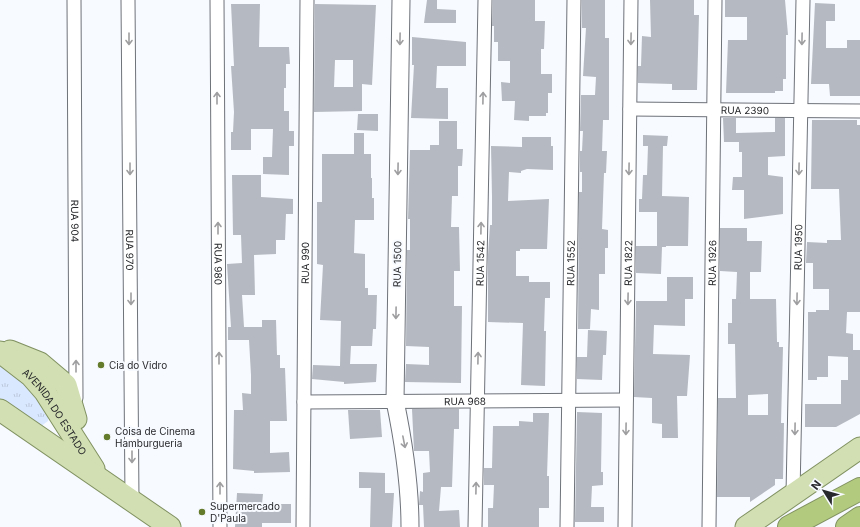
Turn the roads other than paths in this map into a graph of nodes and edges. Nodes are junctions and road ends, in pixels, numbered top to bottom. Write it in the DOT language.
graph roads {
  1 [pos="74,0"];
  2 [pos="128,0"];
  3 [pos="217,0"];
  4 [pos="307,0"];
  5 [pos="401,0"];
  6 [pos="485,0"];
  7 [pos="574,0"];
  8 [pos="631,0"];
  9 [pos="715,0"];
  10 [pos="802,0"];
  11 [pos="630,109"];
  12 [pos="714,110"];
  13 [pos="801,110"];
  14 [pos="860,111"];
  15 [pos="0,347"];
  16 [pos="0,352"];
  17 [pos="626,400"];
  18 [pos="477,401"];
  19 [pos="568,401"];
  20 [pos="304,402"];
  21 [pos="395,402"];
  22 [pos="0,410"];
  23 [pos="76,419"];
  24 [pos="76,442"];
  25 [pos="860,448"];
  26 [pos="101,479"];
  27 [pos="860,489"];
  28 [pos="793,494"];
  29 [pos="860,497"];
  30 [pos="132,500"];
  31 [pos="860,518"];
  32 [pos="170,527"];
  33 [pos="220,527"];
  34 [pos="303,527"];
  35 [pos="410,527"];
  36 [pos="475,527"];
  37 [pos="566,527"];
  38 [pos="625,527"];
  39 [pos="709,527"];
  40 [pos="746,527"];
  41 [pos="788,527"];
  42 [pos="817,527"];
  43 [pos="846,527"];
  23 -- 1 [label="street, RUA 904, one-way"];
  2 -- 30 [label="street, RUA 970, one-way"];
  33 -- 3 [label="street, RUA 980, one-way"];
  4 -- 20 [label="street, RUA 990"];
  5 -- 21 [label="street, RUA 1500, one-way"];
  18 -- 6 [label="street, RUA 1542, one-way"];
  7 -- 19 [label="street, RUA 1552"];
  8 -- 11 [label="street, RUA 1822, one-way"];
  9 -- 12 [label="street, RUA 1926"];
  10 -- 13 [label="street, RUA 1950, one-way"];
  11 -- 12 [label="street, RUA 2390"];
  11 -- 17 [label="street, RUA 1822, one-way"];
  12 -- 13 [label="street, RUA 2390"];
  12 -- 39 [label="street, RUA 1926"];
  13 -- 14 [label="street, RUA 2390"];
  13 -- 28 [label="street, RUA 1950, one-way"];
  15 -- 23 [label="main road"];
  16 -- 24 [label="main road, AVENIDA DO ESTADO"];
  17 -- 19 [label="street, RUA 968"];
  17 -- 38 [label="street, RUA 1822, one-way"];
  18 -- 19 [label="street, RUA 968"];
  18 -- 21 [label="street, RUA 968"];
  36 -- 18 [label="street, RUA 1542, one-way"];
  19 -- 37 [label="street, RUA 1552"];
  20 -- 21 [label="street, RUA 968"];
  20 -- 34 [label="street, RUA 990"];
  21 -- 35 [label="street, RUA 1500, one-way"];
  22 -- 26 [label="main road, AVENIDA DO ESTADO"];
  23 -- 24 [label="street, RUA 904"];
  24 -- 26 [label="main road, AVENIDA DO ESTADO"];
  25 -- 28 [label="main road"];
  26 -- 30 [label="main road, AVENIDA DO ESTADO"];
  27 -- 41 [label="highway"];
  28 -- 40 [label="main road"];
  29 -- 42 [label="highway"];
  30 -- 32 [label="main road, AVENIDA DO ESTADO"];
  31 -- 43 [label="highway"];
}
